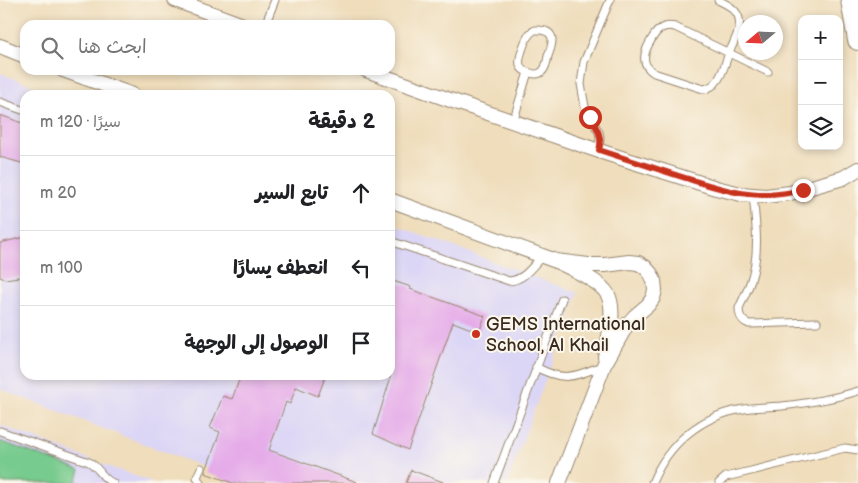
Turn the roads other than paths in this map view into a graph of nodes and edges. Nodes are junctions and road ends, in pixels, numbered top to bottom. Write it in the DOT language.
graph roads {
  1 [pos="175,0"];
  2 [pos="275,0"];
  3 [pos="610,0"];
  4 [pos="718,0"];
  5 [pos="851,0"];
  6 [pos="229,20"];
  7 [pos="267,20"];
  8 [pos="858,40"];
  9 [pos="0,46"];
  10 [pos="729,53"];
  11 [pos="20,54"];
  12 [pos="528,72"];
  13 [pos="768,72"];
  14 [pos="77,75"];
  15 [pos="380,75"];
  16 [pos="119,90"];
  17 [pos="0,102"];
  18 [pos="20,108"];
  19 [pos="513,122"];
  20 [pos="599,150"];
  21 [pos="858,169"];
  22 [pos="843,178"];
  23 [pos="858,178"];
  24 [pos="754,195"];
  25 [pos="395,202"];
  26 [pos="395,243"];
  27 [pos="542,256"];
  28 [pos="556,261"];
  29 [pos="562,299"];
  30 [pos="817,322"];
  31 [pos="604,365"];
  32 [pos="536,367"];
  33 [pos="858,391"];
  34 [pos="0,431"];
  35 [pos="858,450"];
  36 [pos="201,468"];
  37 [pos="113,483"];
  38 [pos="200,483"];
  39 [pos="494,483"];
  40 [pos="559,483"];
  41 [pos="652,483"];
  42 [pos="719,483"];
  1 -- 6 [label="street"];
  2 -- 7 [label="lane"];
  3 -- 20 [label="lane"];
  4 -- 10 [label="lane"];
  5 -- 8 [label="street"];
  9 -- 11 [label="street"];
  10 -- 10 [label="lane"];
  10 -- 13 [label="lane"];
  12 -- 12 [label="lane"];
  12 -- 19 [label="lane"];
  14 -- 16 [label="street"];
  15 -- 19 [label="street"];
  17 -- 18 [label="lane"];
  19 -- 20 [label="street"];
  20 -- 24 [label="street"];
  21 -- 22 [label="street"];
  22 -- 23 [label="street"];
  22 -- 24 [label="street"];
  24 -- 30 [label="lane"];
  25 -- 27 [label="street"];
  26 -- 27 [label="lane"];
  27 -- 28 [label="street"];
  28 -- 31 [label="street"];
  28 -- 31 [label="street"];
  29 -- 32 [label="lane"];
  31 -- 32 [label="lane"];
  31 -- 40 [label="street"];
  32 -- 39 [label="lane"];
  33 -- 41 [label="lane"];
  34 -- 37 [label="lane"];
  35 -- 42 [label="lane"];
  36 -- 38 [label="lane"];
}
